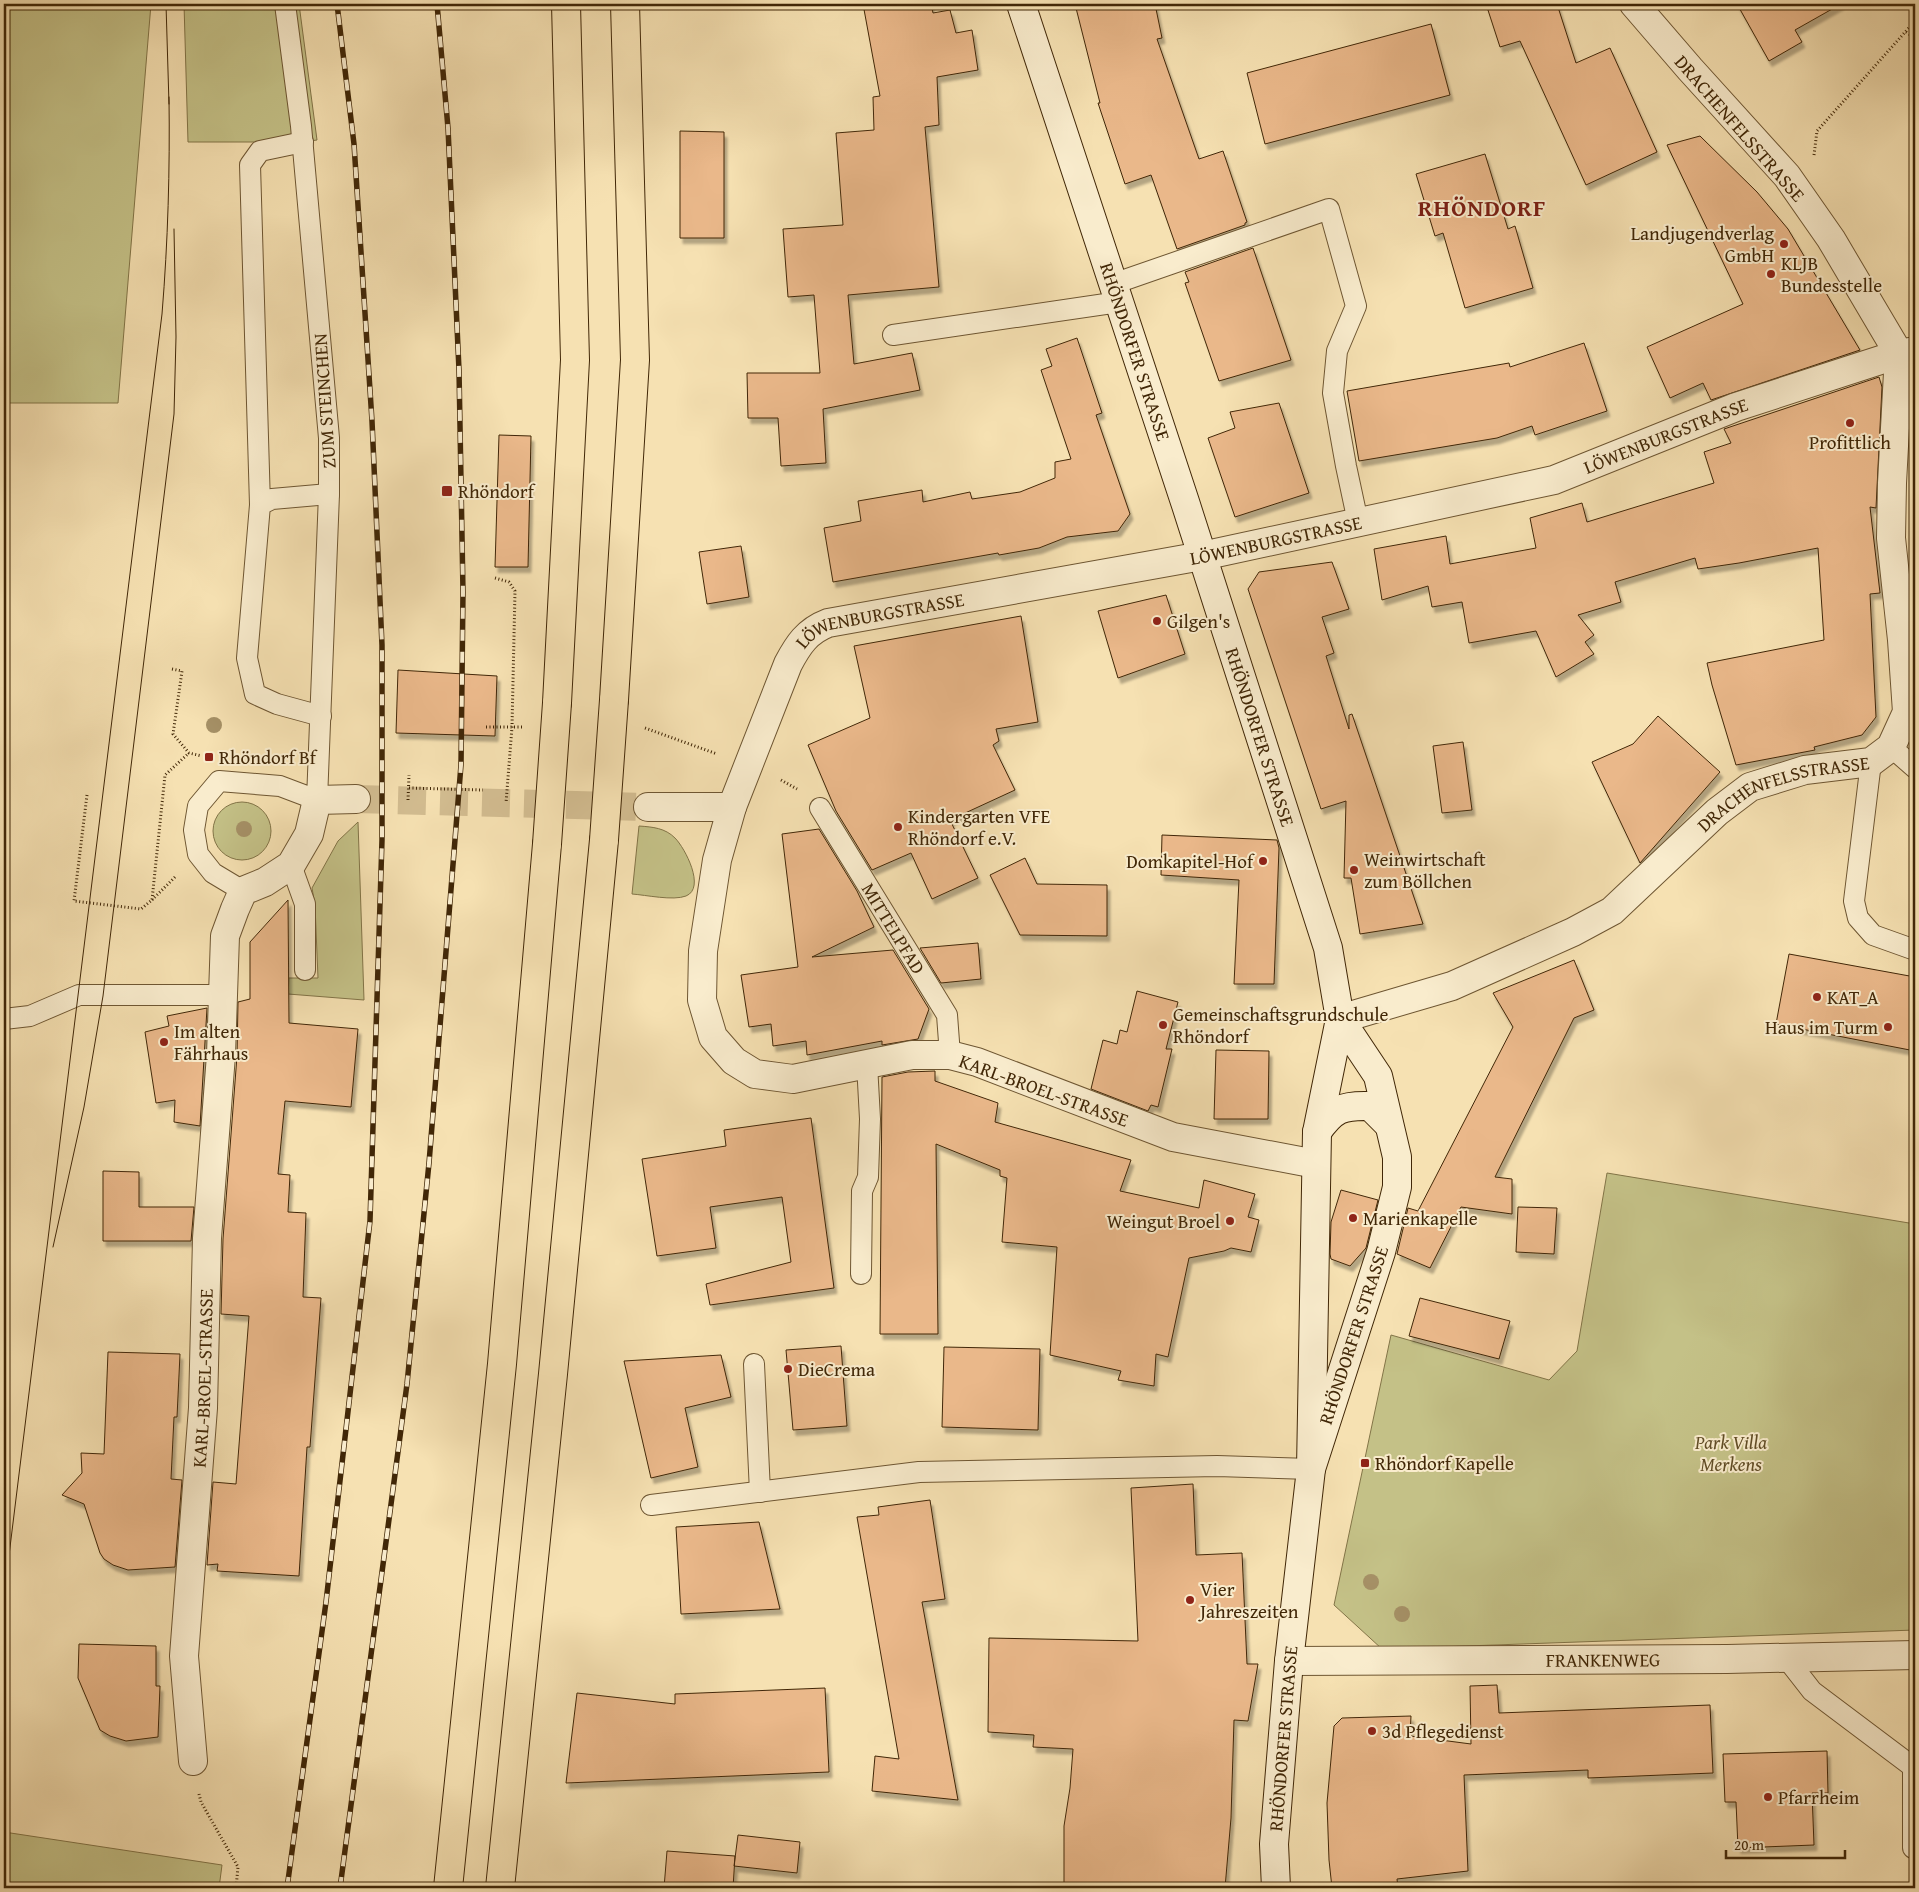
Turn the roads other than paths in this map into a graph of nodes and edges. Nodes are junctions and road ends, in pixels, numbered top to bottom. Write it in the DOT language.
graph roads {
  1 [pos="286,4"];
  2 [pos="566,4"];
  3 [pos="625,4"];
  4 [pos="1021,4"];
  5 [pos="1634,4"];
  6 [pos="303,142"];
  7 [pos="1116,293"];
  8 [pos="893,335"];
  9 [pos="1907,353"];
  10 [pos="329,494"];
  11 [pos="260,505"];
  12 [pos="1358,522"];
  13 [pos="1202,556"];
  14 [pos="320,716"];
  15 [pos="1881,754"];
  16 [pos="1915,768"];
  17 [pos="356,799"];
  18 [pos="317,800"];
  19 [pos="648,807"];
  20 [pos="732,807"];
  21 [pos="820,808"];
  22 [pos="291,865"];
  23 [pos="243,891"];
  24 [pos="1915,950"];
  25 [pos="305,970"];
  26 [pos="223,995"];
  27 [pos="4,1019"];
  28 [pos="1340,1019"];
  29 [pos="950,1055"];
  30 [pos="868,1064"];
  31 [pos="1388,1124"];
  32 [pos="1317,1132"];
  33 [pos="1316,1164"];
  34 [pos="861,1274"];
  35 [pos="754,1364"];
  36 [pos="1311,1469"];
  37 [pos="760,1492"];
  38 [pos="651,1505"];
  39 [pos="1915,1655"];
  40 [pos="1787,1659"];
  41 [pos="1289,1661"];
  42 [pos="193,1761"];
  43 [pos="1914,1764"];
  44 [pos="1913,1848"];
  45 [pos="448,1888"];
  46 [pos="500,1888"];
  47 [pos="1276,1888"];
  1 -- 6 [label="lane, ZUM STEINCHEN"];
  2 -- 45 [label="highway, bridge"];
  3 -- 46 [label="highway, bridge"];
  4 -- 7 [label="street, RHÖNDORFER STRASSE"];
  5 -- 9 [label="street, DRACHENFELSSTRASSE"];
  6 -- 10 [label="lane, ZUM STEINCHEN"];
  6 -- 11 [label="lane"];
  7 -- 8 [label="lane"];
  7 -- 12 [label="lane"];
  7 -- 13 [label="street, RHÖNDORFER STRASSE"];
  9 -- 12 [label="street, LÖWENBURGSTRASSE"];
  9 -- 15 [label="street, DRACHENFELSSTRASSE"];
  10 -- 11 [label="lane"];
  10 -- 14 [label="lane, ZUM STEINCHEN"];
  11 -- 14 [label="lane"];
  12 -- 13 [label="street, LÖWENBURGSTRASSE"];
  13 -- 20 [label="street, LÖWENBURGSTRASSE"];
  13 -- 28 [label="street, RHÖNDORFER STRASSE"];
  14 -- 18 [label="lane, ZUM STEINCHEN"];
  15 -- 16 [label="lane"];
  15 -- 24 [label="lane"];
  15 -- 28 [label="street, DRACHENFELSSTRASSE"];
  17 -- 18 [label="street"];
  18 -- 22 [label="street"];
  18 -- 23 [label="lane"];
  19 -- 20 [label="street"];
  20 -- 30 [label="street, KARL-BROEL-STRASSE"];
  21 -- 29 [label="lane, MITTELPFAD"];
  22 -- 23 [label="street"];
  22 -- 25 [label="lane"];
  23 -- 26 [label="street, KARL-BROEL-STRASSE"];
  26 -- 27 [label="lane"];
  26 -- 42 [label="street, KARL-BROEL-STRASSE"];
  28 -- 31 [label="street, RHÖNDORFER STRASSE"];
  28 -- 32 [label="street, RHÖNDORFER STRASSE"];
  29 -- 30 [label="street, KARL-BROEL-STRASSE"];
  29 -- 33 [label="street, KARL-BROEL-STRASSE"];
  30 -- 34 [label="lane"];
  31 -- 32 [label="street"];
  31 -- 36 [label="street, RHÖNDORFER STRASSE"];
  32 -- 33 [label="street, RHÖNDORFER STRASSE"];
  33 -- 36 [label="street, RHÖNDORFER STRASSE"];
  35 -- 37 [label="lane"];
  36 -- 37 [label="lane"];
  36 -- 41 [label="street, RHÖNDORFER STRASSE"];
  37 -- 38 [label="lane"];
  39 -- 40 [label="street, FRANKENWEG"];
  40 -- 41 [label="street, FRANKENWEG"];
  40 -- 43 [label="lane"];
  41 -- 47 [label="street, RHÖNDORFER STRASSE"];
  43 -- 44 [label="lane"];
}
